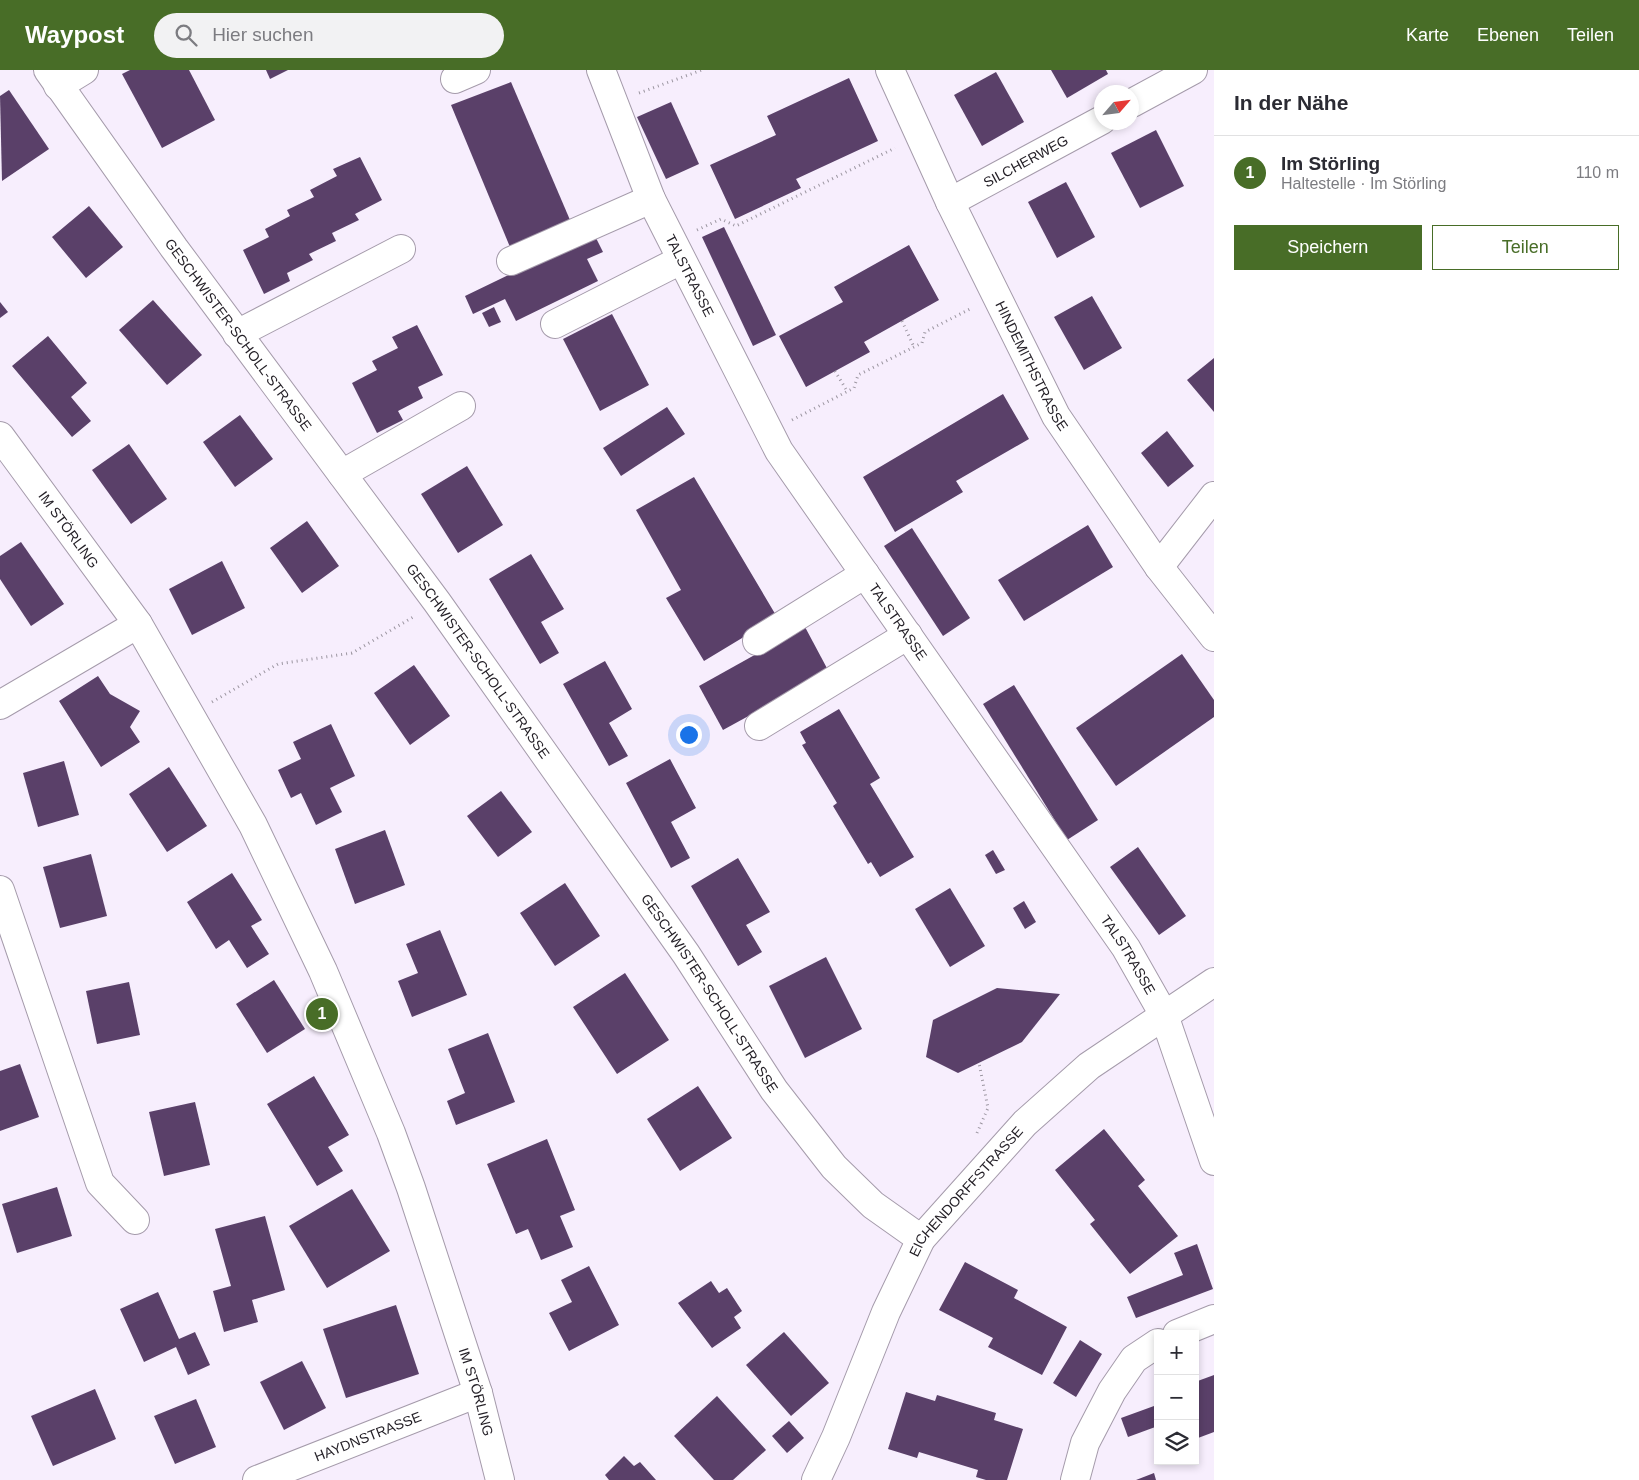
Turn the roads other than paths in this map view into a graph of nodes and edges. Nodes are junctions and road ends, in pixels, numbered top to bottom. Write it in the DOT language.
graph roads {
  1 [pos="84,70"];
  2 [pos="601,70"];
  3 [pos="890,70"];
  4 [pos="1193,70"];
  5 [pos="53,78"];
  6 [pos="1139,99"];
  7 [pos="1094,124"];
  8 [pos="651,199"];
  9 [pos="950,202"];
  10 [pos="401,249"];
  11 [pos="676,251"];
  12 [pos="511,261"];
  13 [pos="555,324"];
  14 [pos="237,334"];
  15 [pos="461,406"];
  16 [pos="0,436"];
  17 [pos="342,474"];
  18 [pos="1214,496"];
  19 [pos="1159,567"];
  20 [pos="866,574"];
  21 [pos="138,624"];
  22 [pos="908,635"];
  23 [pos="1214,637"];
  24 [pos="757,641"];
  25 [pos="0,705"];
  26 [pos="759,726"];
  27 [pos="0,890"];
  28 [pos="1214,982"];
  29 [pos="1164,1015"];
  30 [pos="1214,1161"];
  31 [pos="135,1220"];
  32 [pos="921,1239"];
  33 [pos="1214,1319"];
  34 [pos="1187,1330"];
  35 [pos="1154,1346"];
  36 [pos="478,1393"];
  37 [pos="257,1480"];
  38 [pos="500,1480"];
  39 [pos="816,1480"];
  40 [pos="1075,1480"];
  1 -- 5 [label="street"];
  2 -- 8 [label="street, TALSTRASSE"];
  3 -- 9 [label="street, HINDEMITHSTRASSE"];
  4 -- 6 [label="street"];
  5 -- 14 [label="street, GESCHWISTER-SCHOLL-STRASSE"];
  7 -- 9 [label="street, SILCHERWEG"];
  8 -- 11 [label="street, TALSTRASSE"];
  8 -- 12 [label="street"];
  9 -- 19 [label="street, HINDEMITHSTRASSE"];
  10 -- 14 [label="street"];
  11 -- 13 [label="street"];
  11 -- 20 [label="street, TALSTRASSE"];
  14 -- 17 [label="street, GESCHWISTER-SCHOLL-STRASSE"];
  15 -- 17 [label="street"];
  16 -- 21 [label="street, IM STÖRLING"];
  17 -- 32 [label="street, GESCHWISTER-SCHOLL-STRASSE"];
  18 -- 19 [label="street"];
  19 -- 23 [label="street, HINDEMITHSTRASSE"];
  20 -- 22 [label="street, TALSTRASSE"];
  20 -- 24 [label="street"];
  21 -- 25 [label="street"];
  21 -- 36 [label="street, IM STÖRLING"];
  22 -- 26 [label="street"];
  22 -- 29 [label="street, TALSTRASSE"];
  27 -- 31 [label="street"];
  28 -- 29 [label="street, EICHENDORFFSTRASSE"];
  29 -- 30 [label="street, TALSTRASSE"];
  29 -- 32 [label="street, EICHENDORFFSTRASSE"];
  32 -- 39 [label="street, EICHENDORFFSTRASSE"];
  33 -- 34 [label="street"];
  35 -- 40 [label="street"];
  36 -- 37 [label="street, HAYDNSTRASSE"];
  36 -- 38 [label="street, IM STÖRLING"];
}
